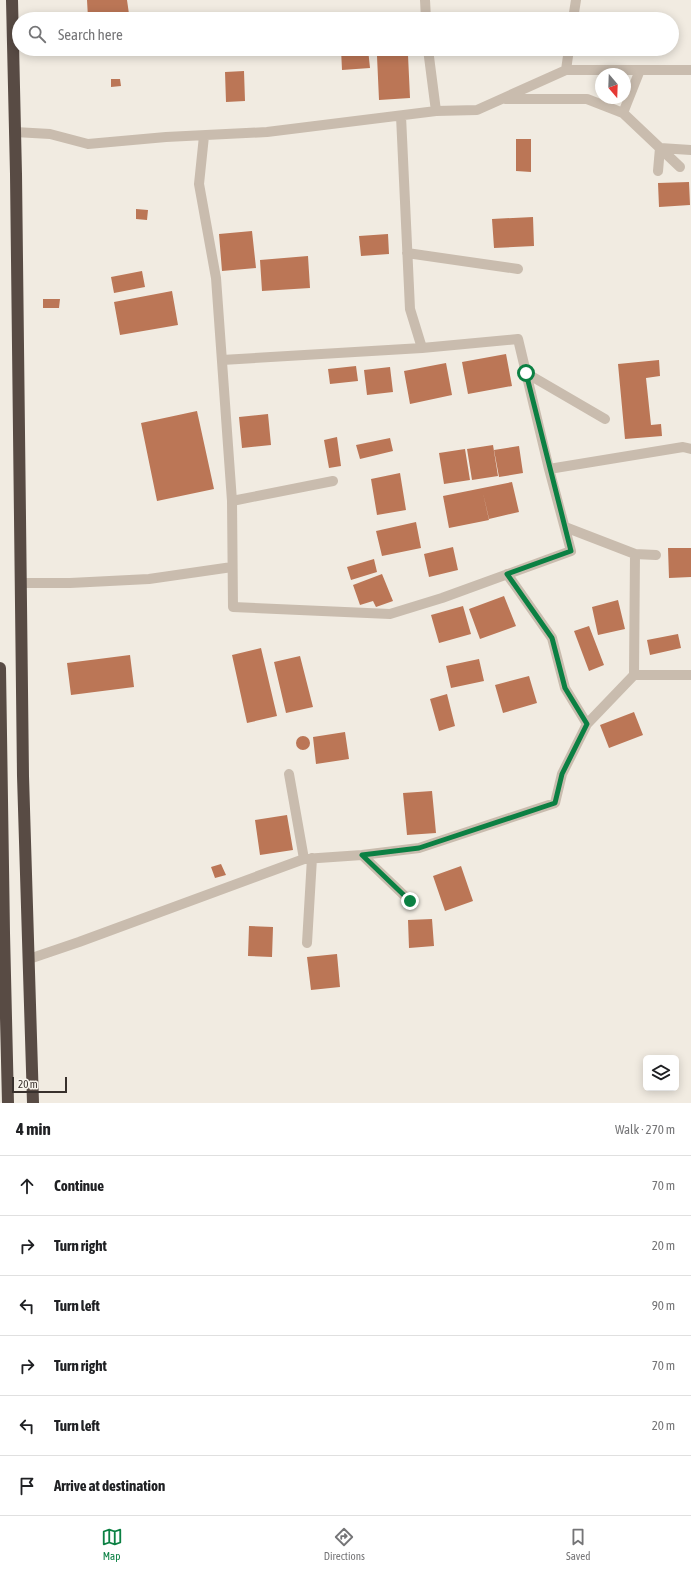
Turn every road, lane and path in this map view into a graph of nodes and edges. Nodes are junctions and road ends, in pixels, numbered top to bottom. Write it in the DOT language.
graph roads {
  1 [pos="12,0"];
  2 [pos="425,0"];
  3 [pos="576,0"];
  4 [pos="12,12"];
  5 [pos="426,12"];
  6 [pos="574,12"];
  7 [pos="13,56"];
  8 [pos="429,56"];
  9 [pos="568,56"];
  10 [pos="566,70"];
  11 [pos="640,70"];
  12 [pos="691,70"];
  13 [pos="501,99"];
  14 [pos="436,111"];
  15 [pos="623,112"];
  16 [pos="401,116"];
  17 [pos="15,132"];
  18 [pos="204,136"];
  19 [pos="660,148"];
  20 [pos="691,150"];
  21 [pos="680,167"];
  22 [pos="658,171"];
  23 [pos="407,253"];
  24 [pos="518,269"];
  25 [pos="422,348"];
  26 [pos="222,360"];
  27 [pos="526,373"];
  28 [pos="605,419"];
  29 [pos="691,449"];
  30 [pos="549,469"];
  31 [pos="332,481"];
  32 [pos="232,501"];
  33 [pos="565,527"];
  34 [pos="635,554"];
  35 [pos="656,555"];
  36 [pos="232,567"];
  37 [pos="507,574"];
  38 [pos="20,583"];
  39 [pos="0,668"];
  40 [pos="634,675"];
  41 [pos="691,675"];
  42 [pos="587,724"];
  43 [pos="289,774"];
  44 [pos="362,855"];
  45 [pos="308,858"];
  46 [pos="410,901"];
  47 [pos="306,943"];
  48 [pos="29,958"];
  49 [pos="2,969"];
  50 [pos="8,1103"];
  51 [pos="33,1103"];
  1 -- 4 [label="highway"];
  2 -- 5 [label="street"];
  3 -- 6 [label="street"];
  7 -- 17 [label="highway"];
  8 -- 14 [label="street"];
  9 -- 10 [label="street"];
  10 -- 11 [label="street"];
  10 -- 13 [label="street"];
  11 -- 12 [label="street"];
  11 -- 15 [label="street"];
  13 -- 14 [label="street"];
  13 -- 15 [label="street"];
  14 -- 16 [label="street"];
  15 -- 19 [label="street"];
  16 -- 18 [label="street"];
  16 -- 23 [label="street"];
  17 -- 18 [label="street"];
  17 -- 38 [label="highway"];
  18 -- 26 [label="street"];
  19 -- 20 [label="street"];
  19 -- 21 [label="street"];
  19 -- 22 [label="street"];
  23 -- 24 [label="street"];
  23 -- 25 [label="street"];
  25 -- 26 [label="street"];
  25 -- 27 [label="street"];
  26 -- 32 [label="street"];
  27 -- 28 [label="street"];
  27 -- 30 [label="street"];
  29 -- 30 [label="street"];
  30 -- 33 [label="street"];
  31 -- 32 [label="street"];
  32 -- 36 [label="street"];
  33 -- 34 [label="street"];
  33 -- 37 [label="street"];
  34 -- 35 [label="street"];
  34 -- 40 [label="street"];
  36 -- 37 [label="street"];
  36 -- 38 [label="street"];
  37 -- 42 [label="street"];
  38 -- 48 [label="highway"];
  39 -- 49 [label="highway"];
  40 -- 41 [label="street"];
  40 -- 42 [label="street"];
  42 -- 44 [label="street"];
  43 -- 45 [label="street"];
  44 -- 45 [label="street"];
  44 -- 46 [label="street"];
  45 -- 47 [label="street"];
  45 -- 48 [label="street"];
  48 -- 51 [label="highway"];
  49 -- 50 [label="highway"];
}
